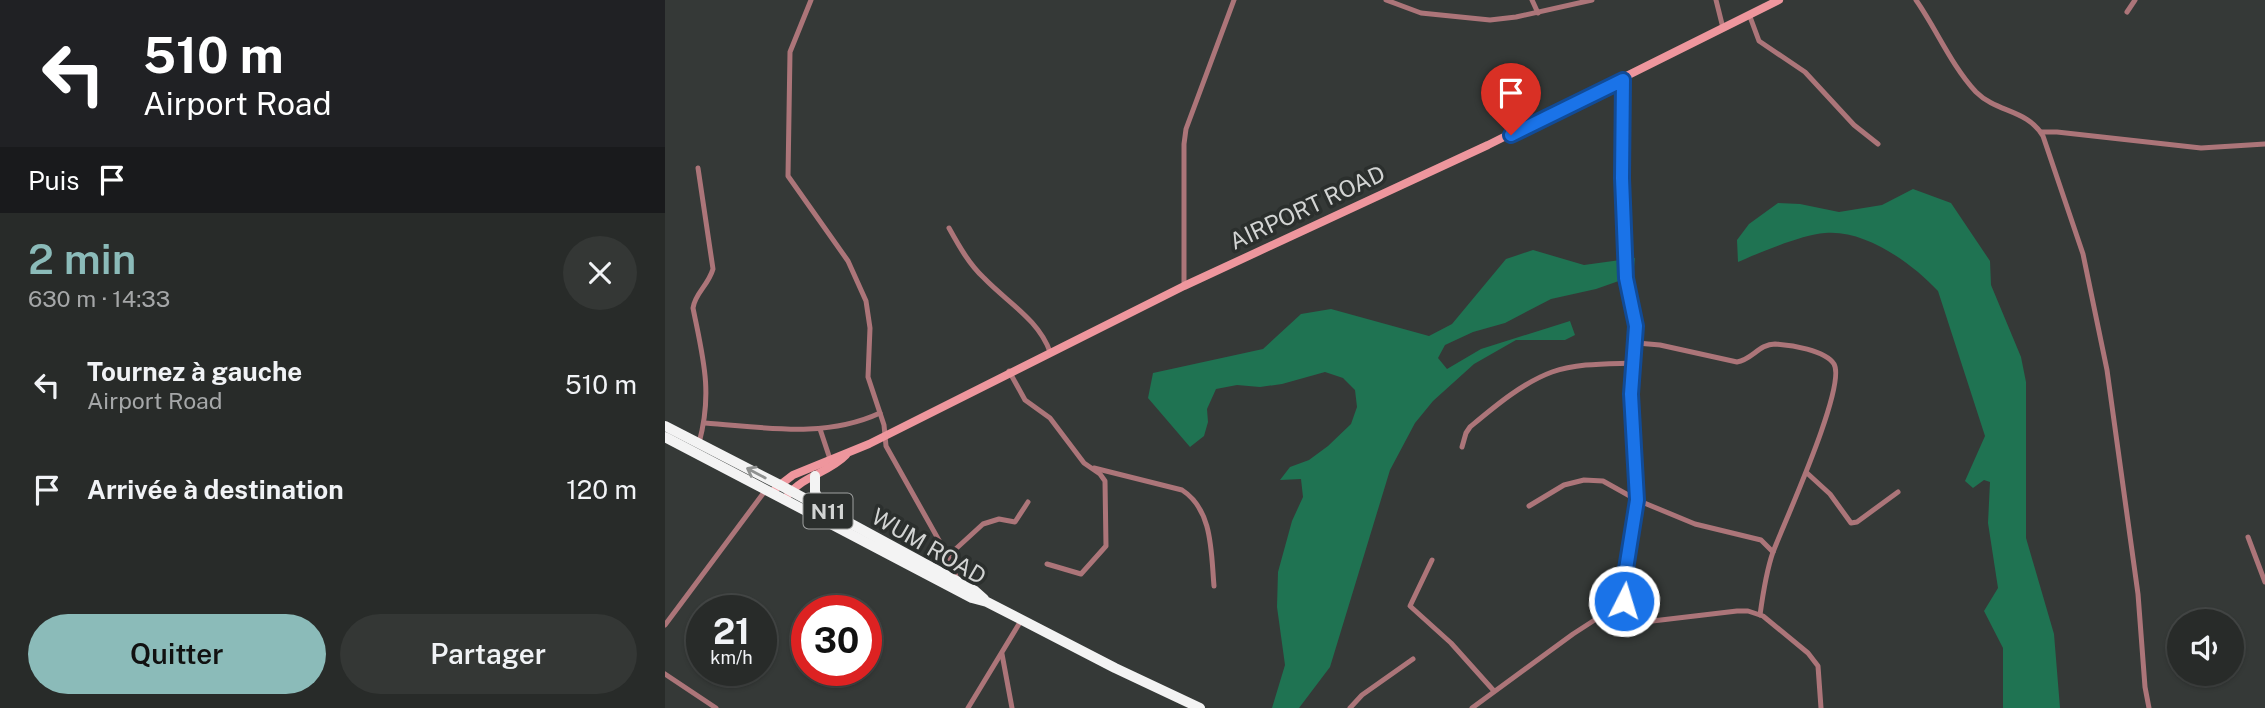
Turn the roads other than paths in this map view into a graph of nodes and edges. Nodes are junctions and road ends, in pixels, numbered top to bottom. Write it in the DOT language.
graph roads {
  1 [pos="811,0"];
  2 [pos="1234,0"];
  3 [pos="1386,0"];
  4 [pos="1532,0"];
  5 [pos="1592,0"];
  6 [pos="1716,0"];
  7 [pos="1779,0"];
  8 [pos="1916,0"];
  9 [pos="2135,0"];
  10 [pos="2127,12"];
  11 [pos="1538,13"];
  12 [pos="1749,14"];
  13 [pos="1723,28"];
  14 [pos="1623,80"];
  15 [pos="2041,132"];
  16 [pos="1878,144"];
  17 [pos="2265,144"];
  18 [pos="698,168"];
  19 [pos="949,228"];
  20 [pos="1184,286"];
  21 [pos="1637,343"];
  22 [pos="1050,352"];
  23 [pos="1634,363"];
  24 [pos="1009,372"];
  25 [pos="880,413"];
  26 [pos="705,423"];
  27 [pos="665,426"];
  28 [pos="820,429"];
  29 [pos="884,436"];
  30 [pos="665,437"];
  31 [pos="1462,447"];
  32 [pos="697,448"];
  33 [pos="851,450"];
  34 [pos="830,459"];
  35 [pos="1089,467"];
  36 [pos="1807,473"];
  37 [pos="815,476"];
  38 [pos="778,484"];
  39 [pos="790,491"];
  40 [pos="769,492"];
  41 [pos="1898,492"];
  42 [pos="1637,500"];
  43 [pos="784,501"];
  44 [pos="1028,502"];
  45 [pos="1529,506"];
  46 [pos="823,509"];
  47 [pos="2248,537"];
  48 [pos="1773,552"];
  49 [pos="949,558"];
  50 [pos="1432,560"];
  51 [pos="1047,564"];
  52 [pos="941,573"];
  53 [pos="958,582"];
  54 [pos="2265,582"];
  55 [pos="1214,586"];
  56 [pos="1624,601"];
  57 [pos="987,602"];
  58 [pos="1760,615"];
  59 [pos="1022,619"];
  60 [pos="665,625"];
  61 [pos="1002,654"];
  62 [pos="1413,659"];
  63 [pos="665,674"];
  64 [pos="1495,691"];
  65 [pos="716,708"];
  66 [pos="968,708"];
  67 [pos="1012,708"];
  68 [pos="1200,708"];
  69 [pos="1350,708"];
  70 [pos="1472,708"];
  71 [pos="1821,708"];
  72 [pos="2149,708"];
  1 -- 25 [label="street"];
  2 -- 20 [label="street"];
  3 -- 11 [label="street"];
  4 -- 11 [label="street"];
  5 -- 11 [label="street"];
  6 -- 13 [label="street"];
  7 -- 12 [label="main road, AIRPORT ROAD"];
  8 -- 15 [label="street"];
  9 -- 10 [label="street"];
  12 -- 13 [label="main road, AIRPORT ROAD"];
  12 -- 16 [label="street"];
  13 -- 14 [label="main road, AIRPORT ROAD"];
  14 -- 20 [label="main road, AIRPORT ROAD"];
  14 -- 21 [label="street"];
  15 -- 17 [label="street"];
  15 -- 72 [label="street"];
  18 -- 26 [label="street"];
  19 -- 22 [label="street"];
  20 -- 22 [label="main road, AIRPORT ROAD"];
  21 -- 23 [label="street"];
  21 -- 36 [label="street"];
  22 -- 24 [label="main road, AIRPORT ROAD"];
  23 -- 31 [label="street"];
  23 -- 42 [label="street"];
  24 -- 29 [label="main road, AIRPORT ROAD"];
  24 -- 35 [label="street"];
  25 -- 28 [label="street"];
  25 -- 29 [label="street"];
  26 -- 28 [label="street"];
  26 -- 32 [label="street"];
  27 -- 32 [label="highway, WUM ROAD / N11"];
  28 -- 34 [label="street"];
  29 -- 33 [label="main road, AIRPORT ROAD"];
  29 -- 49 [label="street"];
  30 -- 32 [label="highway, WUM ROAD / N11"];
  38 -- 32 [label="highway, WUM ROAD / N11, one-way"];
  32 -- 40 [label="highway, WUM ROAD / N11"];
  33 -- 34 [label="main road, AIRPORT ROAD"];
  33 -- 37 [label="main road, AIRPORT ROAD"];
  34 -- 38 [label="main road, AIRPORT ROAD"];
  35 -- 51 [label="street"];
  35 -- 55 [label="street"];
  36 -- 41 [label="street"];
  36 -- 48 [label="street"];
  37 -- 39 [label="main road, AIRPORT ROAD"];
  37 -- 46 [label="highway"];
  38 -- 39 [label="highway, WUM ROAD / N11"];
  38 -- 40 [label="main road"];
  39 -- 43 [label="main road, AIRPORT ROAD"];
  39 -- 46 [label="highway, WUM ROAD / N11"];
  40 -- 43 [label="highway, WUM ROAD / N11"];
  40 -- 60 [label="street"];
  42 -- 45 [label="street"];
  42 -- 48 [label="street"];
  42 -- 56 [label="street"];
  43 -- 57 [label="highway, WUM ROAD / N11"];
  44 -- 49 [label="street"];
  46 -- 52 [label="highway, WUM ROAD / N11"];
  47 -- 54 [label="street"];
  48 -- 58 [label="street"];
  49 -- 52 [label="street"];
  49 -- 53 [label="street"];
  50 -- 64 [label="street"];
  52 -- 53 [label="highway, WUM ROAD / N11"];
  53 -- 57 [label="highway, WUM ROAD / N11"];
  56 -- 58 [label="street"];
  56 -- 64 [label="street"];
  57 -- 59 [label="highway, WUM ROAD / N11"];
  58 -- 71 [label="street"];
  59 -- 61 [label="street"];
  59 -- 68 [label="highway, WUM ROAD / N11"];
  61 -- 66 [label="street"];
  61 -- 67 [label="street"];
  62 -- 69 [label="street"];
  63 -- 65 [label="street"];
  64 -- 70 [label="street"];
}
